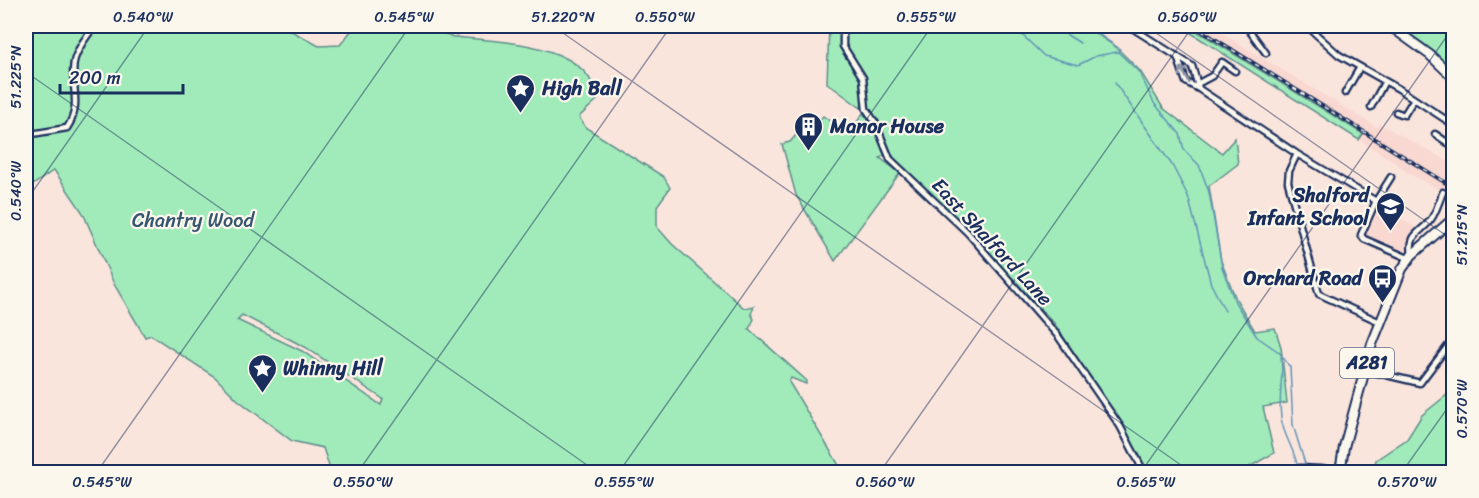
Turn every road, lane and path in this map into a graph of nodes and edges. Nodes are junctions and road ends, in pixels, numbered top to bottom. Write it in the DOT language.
graph roads {
  1 [pos="95,26"];
  2 [pos="843,26"];
  3 [pos="1129,26"];
  4 [pos="1246,26"];
  5 [pos="1307,26"];
  6 [pos="1390,26"];
  7 [pos="1266,53"];
  8 [pos="1177,56"];
  9 [pos="1360,67"];
  10 [pos="1235,71"];
  11 [pos="1454,78"];
  12 [pos="1385,81"];
  13 [pos="1198,86"];
  14 [pos="1345,93"];
  15 [pos="1376,97"];
  16 [pos="1414,99"];
  17 [pos="1383,100"];
  18 [pos="1371,107"];
  19 [pos="1396,112"];
  20 [pos="1454,125"];
  21 [pos="1435,134"];
  22 [pos="26,135"];
  23 [pos="1454,139"];
  24 [pos="1297,154"];
  25 [pos="1391,177"];
  26 [pos="1443,192"];
  27 [pos="1376,201"];
  28 [pos="1454,218"];
  29 [pos="1430,222"];
  30 [pos="1440,229"];
  31 [pos="1410,257"];
  32 [pos="1380,322"];
  33 [pos="1454,338"];
  34 [pos="1365,370"];
  35 [pos="1300,468"];
  36 [pos="1340,471"];
  37 [pos="1144,472"];
  1 -- 22 [label="street"];
  2 -- 37 [label="street, East Shalford Lane"];
  3 -- 8 [label="street"];
  4 -- 7 [label="street"];
  5 -- 9 [label="street"];
  6 -- 11 [label="main road"];
  8 -- 13 [label="street"];
  13 -- 8 [label="street, one-way"];
  9 -- 12 [label="street"];
  9 -- 14 [label="street"];
  10 -- 13 [label="street"];
  12 -- 15 [label="street"];
  12 -- 16 [label="street"];
  13 -- 24 [label="street"];
  15 -- 17 [label="street"];
  15 -- 18 [label="street"];
  16 -- 19 [label="street"];
  16 -- 20 [label="street"];
  21 -- 23 [label="street"];
  24 -- 27 [label="street"];
  24 -- 32 [label="street"];
  25 -- 27 [label="street"];
  26 -- 29 [label="street"];
  27 -- 31 [label="street"];
  28 -- 30 [label="main road, A281"];
  29 -- 30 [label="street"];
  29 -- 31 [label="street"];
  30 -- 31 [label="main road, A281"];
  31 -- 32 [label="main road, A281"];
  32 -- 34 [label="main road, A281"];
  33 -- 34 [label="street"];
  34 -- 36 [label="main road, A281"];
  35 -- 36 [label="street"];
}
